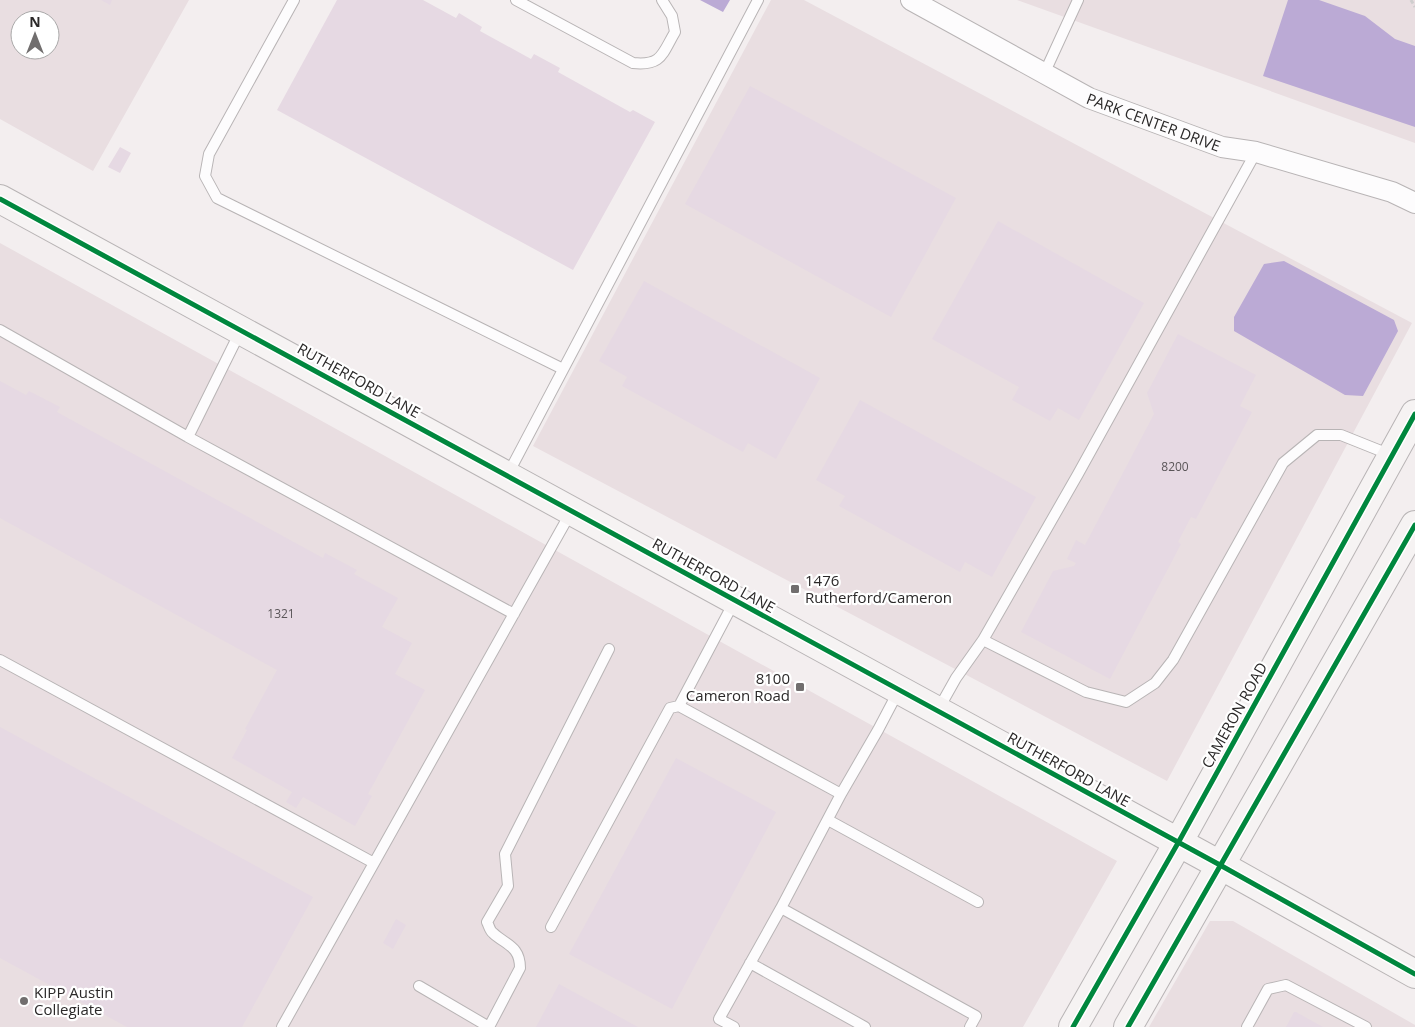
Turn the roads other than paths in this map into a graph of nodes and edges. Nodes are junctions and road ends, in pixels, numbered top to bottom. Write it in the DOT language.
graph roads {
  1 [pos="294,0"];
  2 [pos="516,0"];
  3 [pos="662,0"];
  4 [pos="758,0"];
  5 [pos="911,0"];
  6 [pos="1078,0"];
  7 [pos="1044,74"];
  8 [pos="1256,152"];
  9 [pos="0,198"];
  10 [pos="1415,203"];
  11 [pos="0,330"];
  12 [pos="241,330"];
  13 [pos="563,369"];
  14 [pos="1415,414"];
  15 [pos="188,437"];
  16 [pos="1392,455"];
  17 [pos="507,476"];
  18 [pos="572,511"];
  19 [pos="1415,525"];
  20 [pos="735,601"];
  21 [pos="514,614"];
  22 [pos="983,640"];
  23 [pos="609,649"];
  24 [pos="0,660"];
  25 [pos="899,690"];
  26 [pos="679,706"];
  27 [pos="938,711"];
  28 [pos="841,794"];
  29 [pos="828,820"];
  30 [pos="1178,842"];
  31 [pos="374,863"];
  32 [pos="1220,865"];
  33 [pos="978,902"];
  34 [pos="781,908"];
  35 [pos="551,927"];
  36 [pos="750,963"];
  37 [pos="1415,974"];
  38 [pos="419,986"];
  39 [pos="282,1027"];
  40 [pos="734,1027"];
  41 [pos="865,1027"];
  42 [pos="970,1027"];
  43 [pos="1073,1027"];
  44 [pos="1128,1027"];
  45 [pos="1247,1027"];
  46 [pos="1366,1027"];
  1 -- 13 [label="lane"];
  2 -- 3 [label="lane"];
  4 -- 13 [label="lane"];
  5 -- 7 [label="street, PARK CENTER DRIVE"];
  6 -- 7 [label="lane"];
  7 -- 8 [label="street, PARK CENTER DRIVE"];
  8 -- 10 [label="street, PARK CENTER DRIVE"];
  8 -- 22 [label="lane"];
  9 -- 12 [label="street, RUTHERFORD LANE"];
  11 -- 15 [label="lane"];
  12 -- 15 [label="lane"];
  12 -- 17 [label="street, RUTHERFORD LANE"];
  13 -- 17 [label="lane"];
  14 -- 16 [label="street, CAMERON ROAD"];
  15 -- 21 [label="lane"];
  16 -- 22 [label="lane"];
  16 -- 30 [label="street, CAMERON ROAD"];
  17 -- 18 [label="street, RUTHERFORD LANE"];
  18 -- 20 [label="street, RUTHERFORD LANE"];
  18 -- 21 [label="lane"];
  19 -- 32 [label="street"];
  20 -- 25 [label="street, RUTHERFORD LANE"];
  20 -- 26 [label="lane"];
  21 -- 31 [label="lane"];
  22 -- 27 [label="lane"];
  23 -- 38 [label="lane"];
  24 -- 31 [label="lane"];
  25 -- 27 [label="street, RUTHERFORD LANE"];
  25 -- 28 [label="lane"];
  26 -- 28 [label="lane"];
  26 -- 35 [label="lane"];
  27 -- 30 [label="street, RUTHERFORD LANE"];
  28 -- 29 [label="lane"];
  29 -- 33 [label="lane"];
  29 -- 34 [label="lane"];
  30 -- 32 [label="street, RUTHERFORD LANE"];
  30 -- 43 [label="street, CAMERON ROAD"];
  31 -- 39 [label="lane"];
  32 -- 37 [label="street, RUTHERFORD LANE"];
  32 -- 44 [label="street"];
  34 -- 36 [label="lane"];
  34 -- 42 [label="lane"];
  36 -- 40 [label="lane"];
  36 -- 41 [label="lane"];
  45 -- 46 [label="lane"];
}
